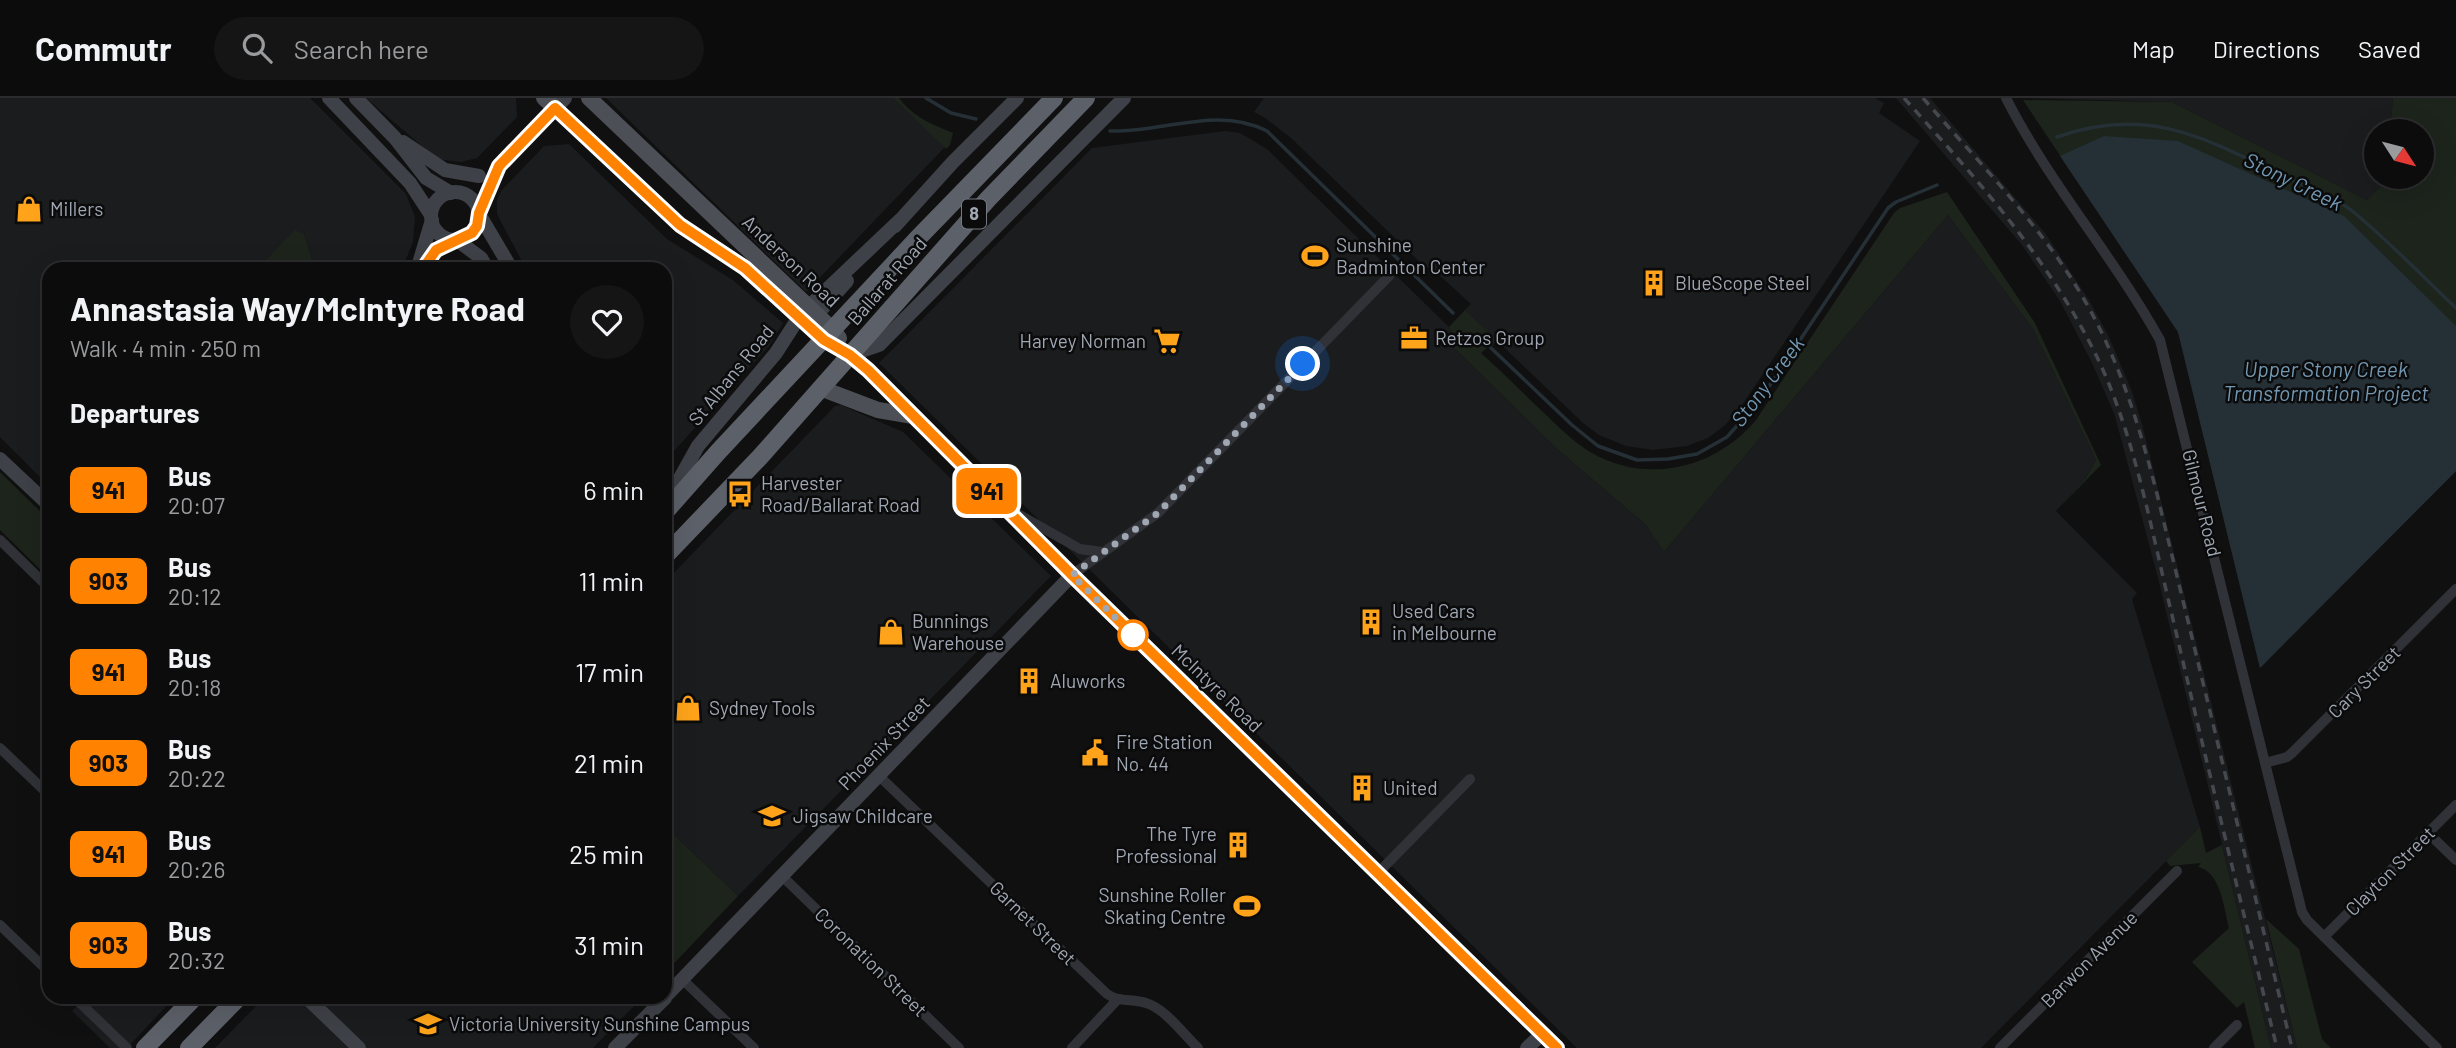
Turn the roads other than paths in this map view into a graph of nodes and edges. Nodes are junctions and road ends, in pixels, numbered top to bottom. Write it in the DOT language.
graph roads {
  1 [pos="329,98"];
  2 [pos="356,98"];
  3 [pos="589,98"];
  4 [pos="1017,98"];
  5 [pos="1054,98"];
  6 [pos="1086,98"];
  7 [pos="1124,98"];
  8 [pos="2006,98"];
  9 [pos="554,102"];
  10 [pos="395,138"];
  11 [pos="499,166"];
  12 [pos="479,176"];
  13 [pos="451,193"];
  14 [pos="479,214"];
  15 [pos="432,217"];
  16 [pos="900,220"];
  17 [pos="918,238"];
  18 [pos="456,240"];
  19 [pos="421,262"];
  20 [pos="426,262"];
  21 [pos="483,262"];
  22 [pos="507,262"];
  23 [pos="1389,276"];
  24 [pos="808,316"];
  25 [pos="828,335"];
  26 [pos="850,355"];
  27 [pos="821,388"];
  28 [pos="913,416"];
  29 [pos="0,459"];
  30 [pos="672,492"];
  31 [pos="42,498"];
  32 [pos="999,503"];
  33 [pos="672,504"];
  34 [pos="0,540"];
  35 [pos="672,548"];
  36 [pos="1102,552"];
  37 [pos="1072,575"];
  38 [pos="42,581"];
  39 [pos="2456,589"];
  40 [pos="0,748"];
  41 [pos="2265,763"];
  42 [pos="879,776"];
  43 [pos="1470,779"];
  44 [pos="42,788"];
  45 [pos="2456,805"];
  46 [pos="2428,833"];
  47 [pos="2456,860"];
  48 [pos="2177,871"];
  49 [pos="1377,874"];
  50 [pos="782,876"];
  51 [pos="0,925"];
  52 [pos="2324,937"];
  53 [pos="42,965"];
  54 [pos="682,979"];
  55 [pos="672,990"];
  56 [pos="1117,1000"];
  57 [pos="81,1004"];
  58 [pos="188,1004"];
  59 [pos="232,1004"];
  60 [pos="313,1004"];
  61 [pos="658,1004"];
  62 [pos="2237,1025"];
  63 [pos="1542,1034"];
  64 [pos="127,1048"];
  65 [pos="145,1048"];
  66 [pos="189,1048"];
  67 [pos="359,1048"];
  68 [pos="615,1048"];
  69 [pos="754,1048"];
  70 [pos="959,1048"];
  71 [pos="1072,1048"];
  72 [pos="1198,1048"];
  73 [pos="1527,1048"];
  74 [pos="1557,1048"];
  75 [pos="2000,1048"];
  76 [pos="2214,1048"];
  77 [pos="2437,1048"];
  1 -- 15 [label="street"];
  2 -- 10 [label="street"];
  3 -- 24 [label="main road, Anderson Road"];
  4 -- 16 [label="street, St Albans Road"];
  5 -- 17 [label="highway, Ballarat Road / 8"];
  6 -- 26 [label="highway, Ballarat Road / 8"];
  7 -- 26 [label="street"];
  8 -- 41 [label="street, Gilmour Road"];
  9 -- 11 [label="street"];
  9 -- 24 [label="main road, Anderson Road"];
  10 -- 12 [label="street"];
  10 -- 13 [label="street"];
  11 -- 12 [label="street"];
  11 -- 14 [label="street"];
  12 -- 13 [label="street"];
  13 -- 14 [label="street"];
  13 -- 15 [label="street"];
  14 -- 18 [label="street"];
  14 -- 22 [label="street"];
  15 -- 18 [label="street"];
  15 -- 19 [label="street"];
  16 -- 17 [label="street"];
  16 -- 24 [label="street, St Albans Road"];
  17 -- 25 [label="highway, Ballarat Road / 8"];
  18 -- 20 [label="street"];
  18 -- 21 [label="street"];
  23 -- 36 [label="street"];
  24 -- 25 [label="main road, Anderson Road"];
  24 -- 30 [label="street, St Albans Road"];
  25 -- 26 [label="main road, Anderson Road"];
  25 -- 33 [label="highway, Ballarat Road / 8"];
  26 -- 27 [label="highway, Ballarat Road / 8"];
  26 -- 28 [label="main road, McIntyre Road"];
  27 -- 28 [label="main road"];
  27 -- 35 [label="highway, Ballarat Road / 8"];
  28 -- 32 [label="main road, McIntyre Road"];
  29 -- 31 [label="street"];
  32 -- 36 [label="street"];
  32 -- 37 [label="main road, McIntyre Road"];
  34 -- 38 [label="street"];
  36 -- 37 [label="street"];
  37 -- 42 [label="street, Phoenix Street"];
  37 -- 49 [label="main road, McIntyre Road"];
  39 -- 41 [label="street, Cary Street"];
  40 -- 44 [label="street"];
  41 -- 52 [label="street, Gilmour Road"];
  42 -- 50 [label="street, Phoenix Street"];
  42 -- 56 [label="street, Garnet Street"];
  43 -- 49 [label="street"];
  45 -- 46 [label="street, Clayton Street"];
  46 -- 47 [label="street"];
  46 -- 52 [label="street, Clayton Street"];
  48 -- 75 [label="street, Barwon Avenue"];
  49 -- 63 [label="main road, McIntyre Road"];
  50 -- 54 [label="street, Phoenix Street"];
  50 -- 70 [label="street, Coronation Street"];
  51 -- 53 [label="street"];
  52 -- 77 [label="street, Gilmour Road"];
  54 -- 55 [label="street, Phoenix Street"];
  54 -- 69 [label="street"];
  56 -- 71 [label="street"];
  56 -- 72 [label="street"];
  57 -- 64 [label="street"];
  58 -- 65 [label="highway"];
  59 -- 66 [label="highway"];
  60 -- 67 [label="street"];
  61 -- 68 [label="street, Phoenix Street"];
  62 -- 76 [label="street"];
  63 -- 73 [label="street"];
  63 -- 74 [label="main road, McIntyre Road"];
}
